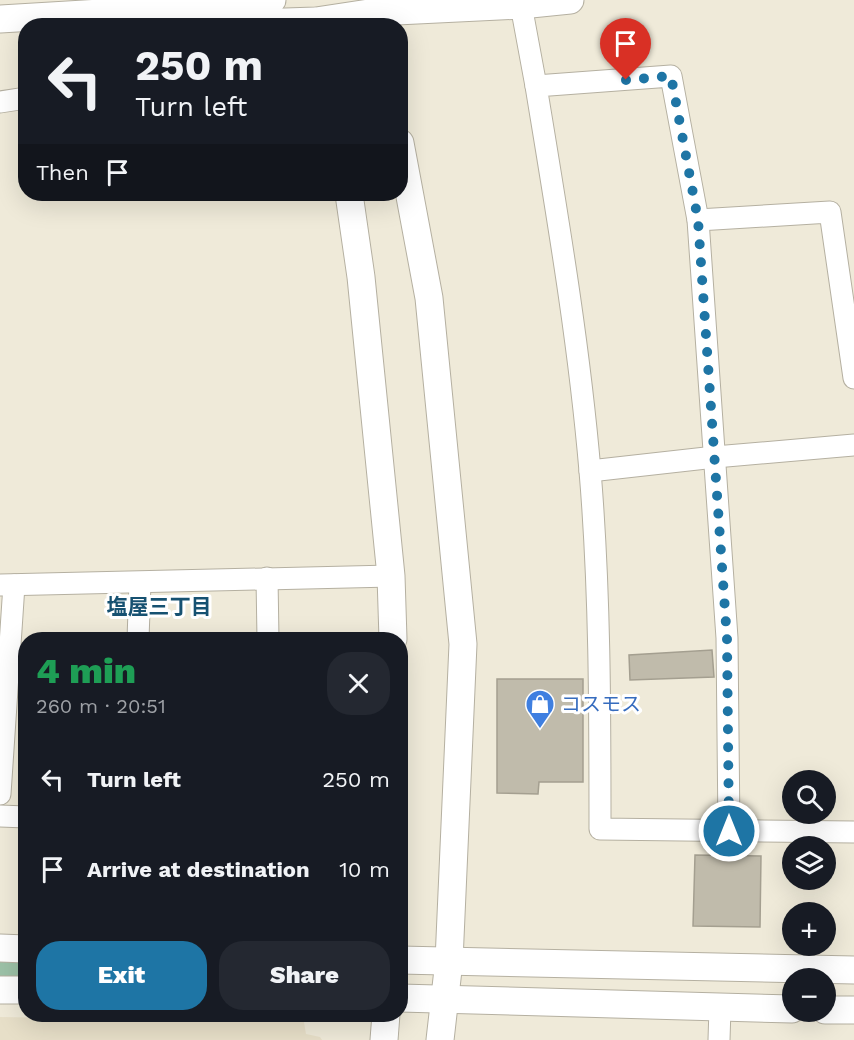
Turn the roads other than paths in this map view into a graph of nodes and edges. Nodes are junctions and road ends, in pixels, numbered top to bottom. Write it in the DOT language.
graph roads {
  1 [pos="272,0"];
  2 [pos="570,0"];
  3 [pos="521,5"];
  4 [pos="375,12"];
  5 [pos="166,15"];
  6 [pos="314,16"];
  7 [pos="42,18"];
  8 [pos="0,19"];
  9 [pos="18,19"];
  10 [pos="18,35"];
  11 [pos="0,36"];
  12 [pos="536,86"];
  13 [pos="18,99"];
  14 [pos="0,102"];
  15 [pos="408,186"];
  16 [pos="350,201"];
  17 [pos="698,220"];
  18 [pos="854,378"];
  19 [pos="854,446"];
  20 [pos="715,457"];
  21 [pos="590,471"];
  22 [pos="391,576"];
  23 [pos="267,578"];
  24 [pos="140,583"];
  25 [pos="7,585"];
  26 [pos="138,632"];
  27 [pos="268,632"];
  28 [pos="393,632"];
  29 [pos="0,794"];
  30 [pos="0,816"];
  31 [pos="18,817"];
  32 [pos="729,831"];
  33 [pos="854,832"];
  34 [pos="0,948"];
  35 [pos="18,949"];
  36 [pos="408,960"];
  37 [pos="449,961"];
  38 [pos="854,970"];
  39 [pos="0,990"];
  40 [pos="18,990"];
  41 [pos="408,998"];
  42 [pos="444,999"];
  43 [pos="720,1008"];
  44 [pos="782,1009"];
  45 [pos="836,1010"];
  46 [pos="854,1011"];
  47 [pos="385,1022"];
  48 [pos="384,1040"];
  49 [pos="440,1040"];
  50 [pos="719,1040"];
  1 -- 5 [label="street"];
  2 -- 3 [label="street"];
  3 -- 4 [label="street"];
  3 -- 12 [label="street"];
  4 -- 6 [label="street"];
  5 -- 6 [label="street"];
  5 -- 7 [label="street"];
  8 -- 9 [label="street"];
  10 -- 11 [label="street"];
  12 -- 17 [label="street"];
  12 -- 21 [label="street"];
  13 -- 14 [label="street"];
  15 -- 37 [label="street"];
  16 -- 22 [label="street"];
  17 -- 18 [label="street"];
  17 -- 20 [label="street"];
  19 -- 20 [label="street"];
  20 -- 21 [label="street"];
  20 -- 32 [label="street"];
  21 -- 32 [label="street"];
  22 -- 23 [label="street"];
  22 -- 28 [label="street"];
  23 -- 24 [label="street"];
  23 -- 27 [label="street"];
  24 -- 25 [label="street"];
  24 -- 26 [label="street"];
  25 -- 29 [label="street"];
  30 -- 31 [label="street"];
  32 -- 33 [label="street"];
  34 -- 35 [label="street"];
  36 -- 37 [label="street"];
  37 -- 38 [label="street"];
  37 -- 42 [label="street"];
  39 -- 40 [label="street"];
  41 -- 42 [label="street"];
  42 -- 43 [label="street"];
  42 -- 49 [label="street"];
  43 -- 44 [label="street"];
  43 -- 50 [label="street"];
  45 -- 46 [label="street"];
  47 -- 48 [label="street"];
}
